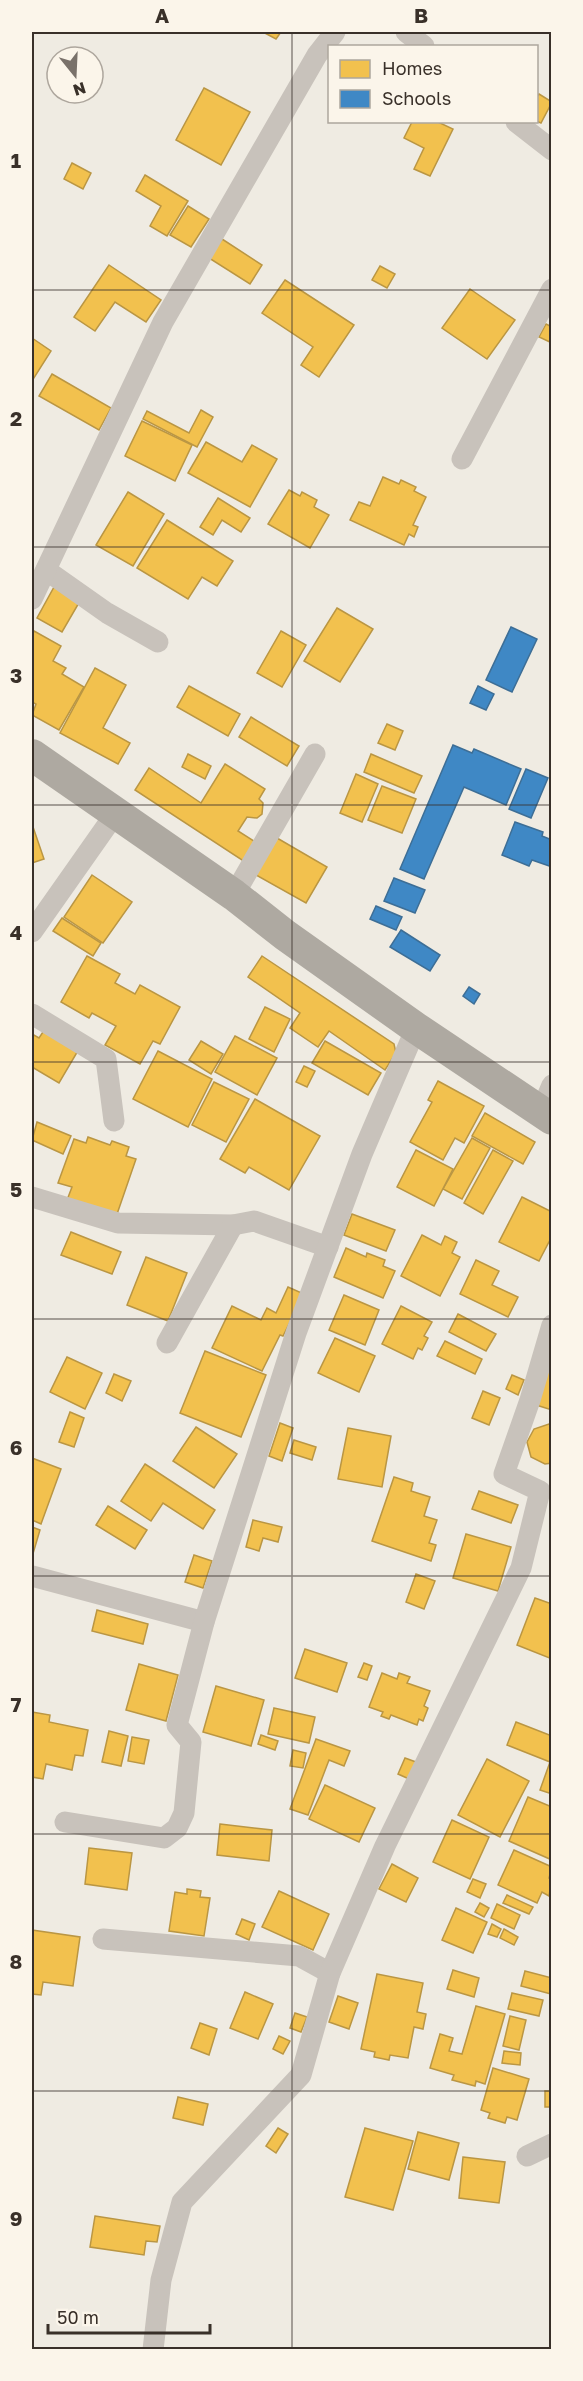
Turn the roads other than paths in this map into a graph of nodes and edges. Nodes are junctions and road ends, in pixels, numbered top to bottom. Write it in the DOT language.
graph roads {
  1 [pos="335,32"];
  2 [pos="406,32"];
  3 [pos="423,45"];
  4 [pos="517,123"];
  5 [pos="552,150"];
  6 [pos="552,289"];
  7 [pos="462,459"];
  8 [pos="46,570"];
  9 [pos="32,599"];
  10 [pos="158,642"];
  11 [pos="315,754"];
  12 [pos="32,755"];
  13 [pos="115,814"];
  14 [pos="234,895"];
  15 [pos="32,932"];
  16 [pos="32,1014"];
  17 [pos="416,1028"];
  18 [pos="548,1105"];
  19 [pos="114,1121"];
  20 [pos="32,1197"];
  21 [pos="233,1226"];
  22 [pos="328,1247"];
  23 [pos="552,1325"];
  24 [pos="167,1343"];
  25 [pos="32,1576"];
  26 [pos="204,1622"];
  27 [pos="65,1822"];
  28 [pos="103,1939"];
  29 [pos="330,1973"];
  30 [pos="552,2144"];
  31 [pos="527,2156"];
  32 [pos="153,2349"];
  1 -- 8 [label="street"];
  2 -- 3 [label="street"];
  4 -- 5 [label="street"];
  6 -- 7 [label="street"];
  8 -- 9 [label="street"];
  8 -- 10 [label="street"];
  11 -- 14 [label="street"];
  12 -- 13 [label="highway"];
  13 -- 14 [label="highway"];
  13 -- 15 [label="street"];
  14 -- 17 [label="highway"];
  16 -- 19 [label="street"];
  17 -- 18 [label="highway"];
  17 -- 22 [label="street"];
  20 -- 21 [label="street"];
  21 -- 22 [label="street"];
  21 -- 24 [label="street"];
  22 -- 26 [label="street"];
  23 -- 29 [label="street"];
  25 -- 26 [label="street"];
  26 -- 27 [label="street"];
  28 -- 29 [label="street"];
  29 -- 32 [label="street"];
  30 -- 31 [label="street"];
}
